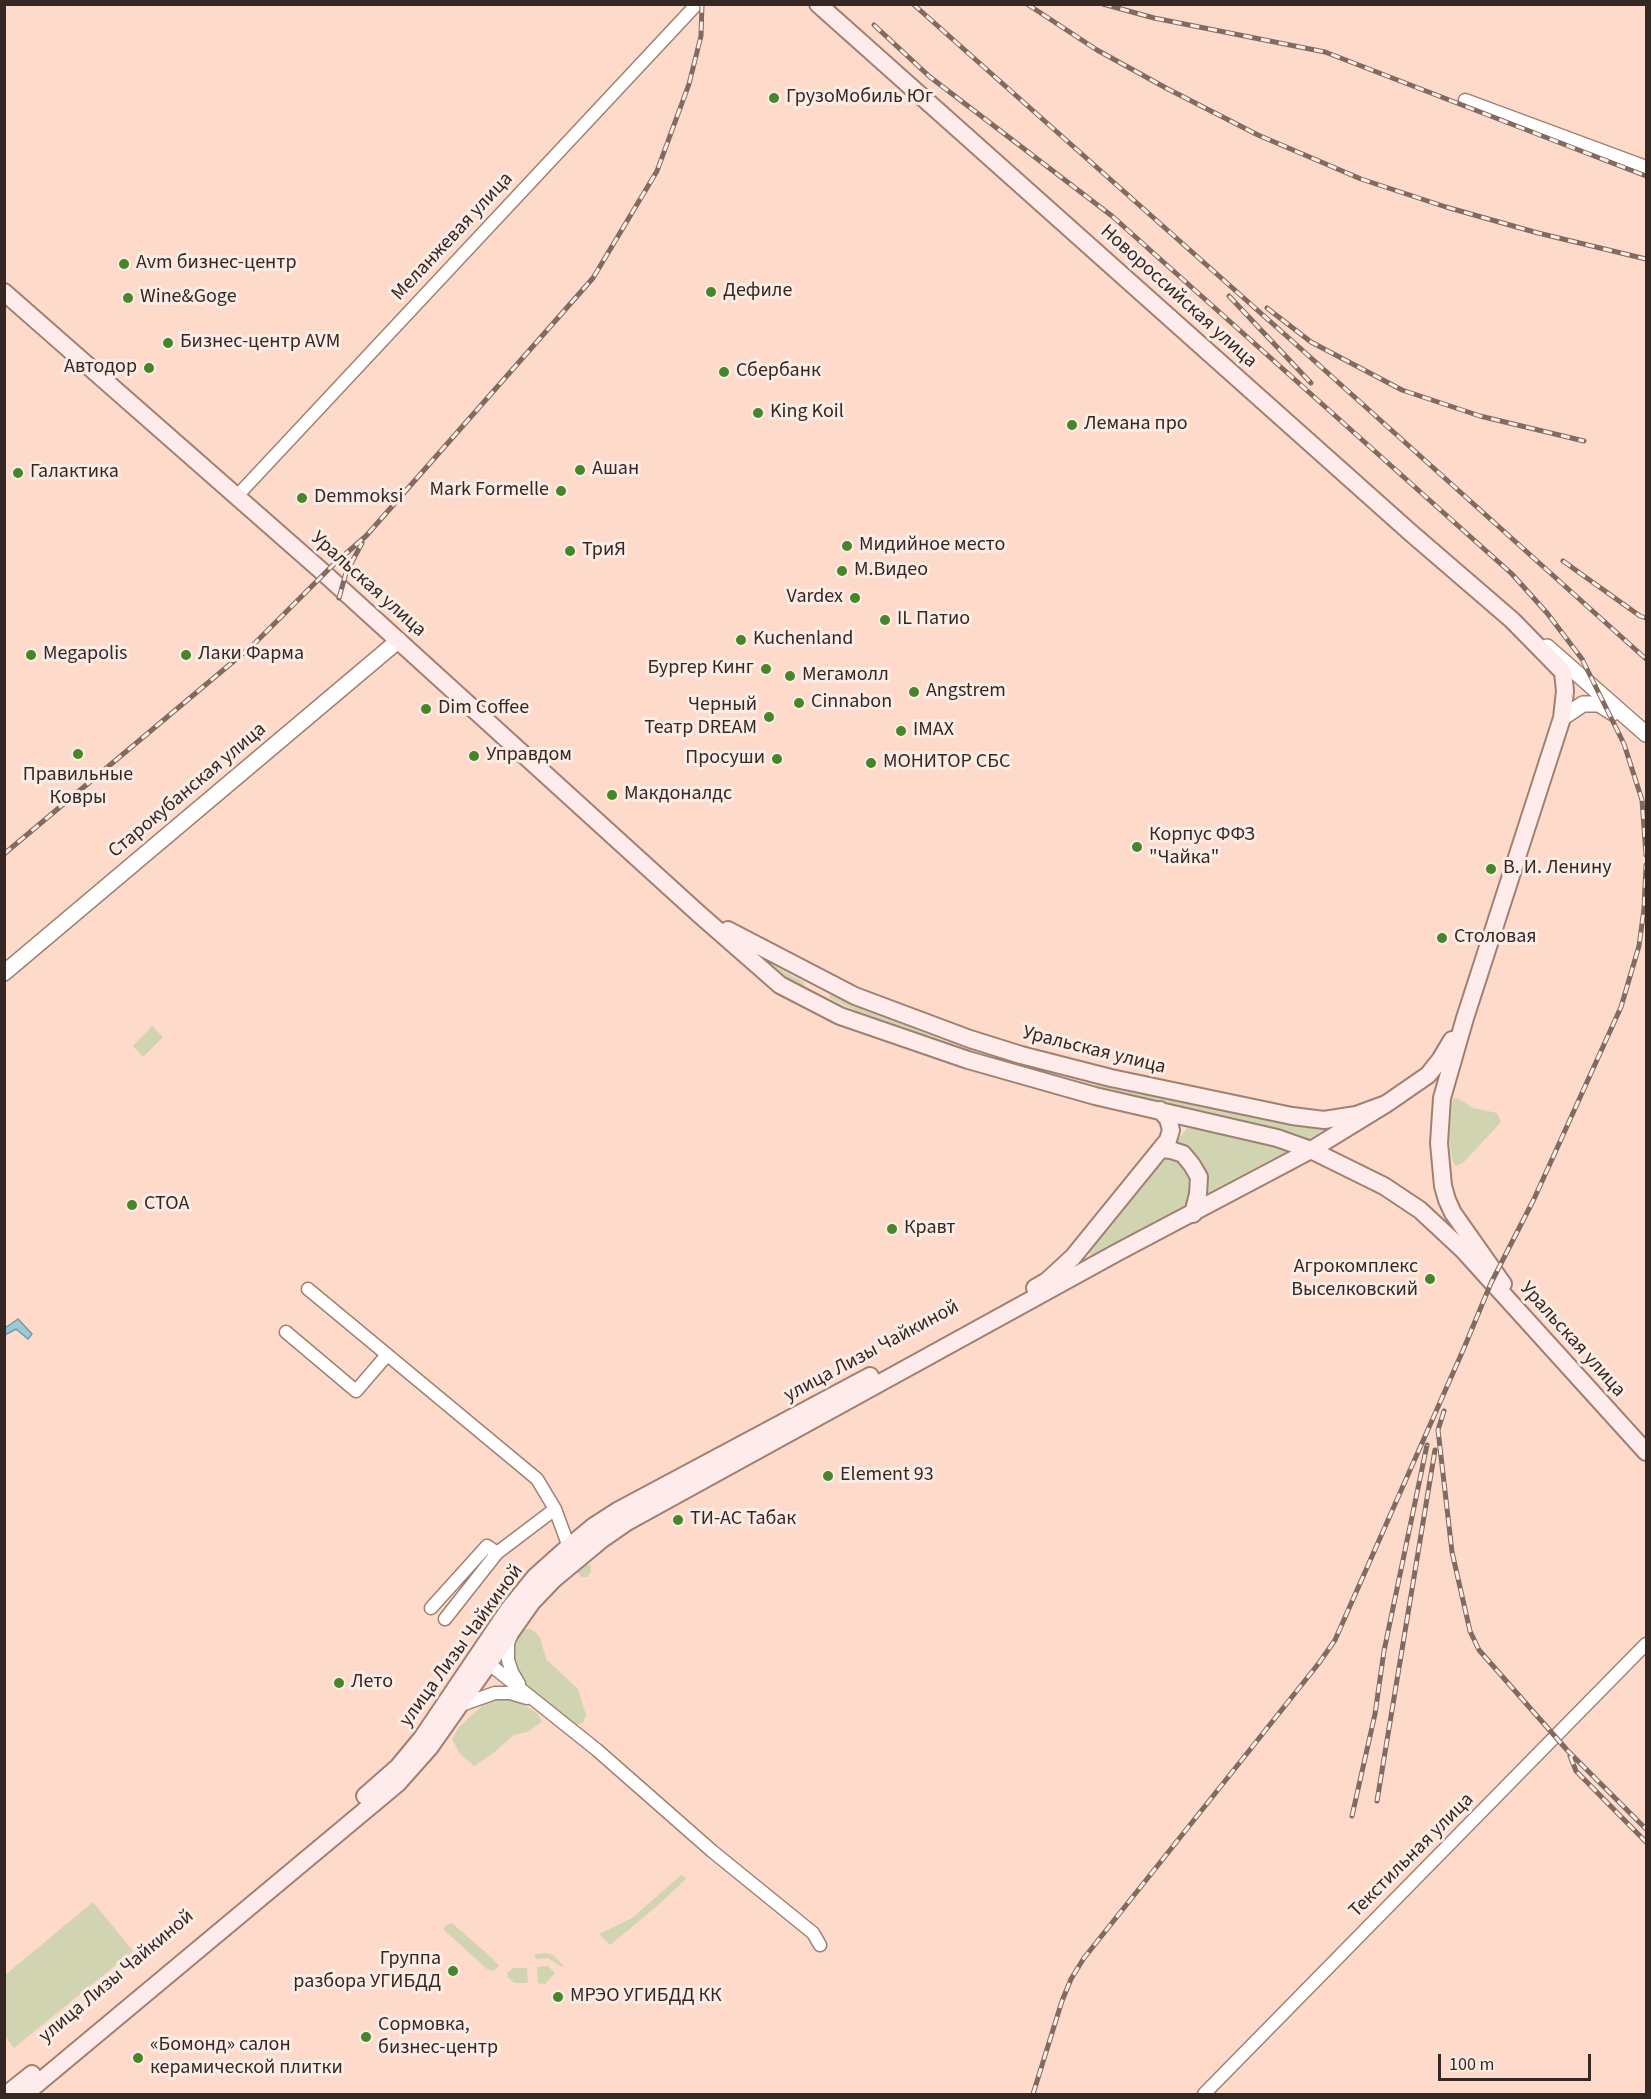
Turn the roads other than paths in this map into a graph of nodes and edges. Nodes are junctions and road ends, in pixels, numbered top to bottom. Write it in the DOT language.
graph roads {
  1 [pos="697,4"];
  2 [pos="818,4"];
  3 [pos="1465,100"];
  4 [pos="1647,168"];
  5 [pos="4,292"];
  6 [pos="237,496"];
  7 [pos="1512,620"];
  8 [pos="399,640"];
  9 [pos="1562,718"];
  10 [pos="1647,734"];
  11 [pos="699,914"];
  12 [pos="4,973"];
  13 [pos="810,975"];
  14 [pos="830,1010"];
  15 [pos="1465,1018"];
  16 [pos="1021,1055"];
  17 [pos="1052,1084"];
  18 [pos="1386,1104"];
  19 [pos="1160,1110"];
  20 [pos="1161,1149"];
  21 [pos="1311,1150"];
  22 [pos="1443,1186"];
  23 [pos="1420,1210"];
  24 [pos="1192,1214"];
  25 [pos="308,1289"];
  26 [pos="1041,1290"];
  27 [pos="286,1332"];
  28 [pos="387,1355"];
  29 [pos="1571,1368"];
  30 [pos="1647,1450"];
  31 [pos="555,1509"];
  32 [pos="569,1547"];
  33 [pos="497,1553"];
  34 [pos="431,1608"];
  35 [pos="519,1618"];
  36 [pos="445,1619"];
  37 [pos="1647,1644"];
  38 [pos="483,1659"];
  39 [pos="535,1700"];
  40 [pos="459,1705"];
  41 [pos="820,1945"];
  42 [pos="116,2012"];
  43 [pos="7,2094"];
  44 [pos="25,2094"];
  45 [pos="1204,2094"];
  1 -- 6 [label="street, Меланжевая улица"];
  2 -- 7 [label="main road, Новороссийская улица"];
  3 -- 4 [label="street"];
  5 -- 6 [label="main road, Уральская улица"];
  6 -- 8 [label="main road, Уральская улица"];
  7 -- 9 [label="main road, Новороссийская улица"];
  7 -- 10 [label="street, Новороссийская улица"];
  8 -- 11 [label="main road, Уральская улица"];
  8 -- 12 [label="street, Старокубанская улица"];
  9 -- 10 [label="street"];
  9 -- 15 [label="main road, Новороссийская улица"];
  11 -- 13 [label="main road, Уральская улица"];
  11 -- 14 [label="main road, Уральская улица"];
  13 -- 14 [label="main road"];
  13 -- 16 [label="main road, Уральская улица"];
  14 -- 17 [label="main road, Уральская улица"];
  15 -- 18 [label="main road, Уральская улица"];
  15 -- 22 [label="main road, Новороссийская улица"];
  16 -- 17 [label="main road"];
  16 -- 18 [label="main road, Уральская улица"];
  17 -- 19 [label="main road, Уральская улица"];
  18 -- 21 [label="main road"];
  19 -- 20 [label="main road"];
  19 -- 21 [label="main road, Уральская улица"];
  20 -- 24 [label="main road"];
  20 -- 26 [label="main road"];
  21 -- 23 [label="main road, Уральская улица"];
  21 -- 24 [label="main road"];
  22 -- 23 [label="main road"];
  22 -- 29 [label="main road, Уральская улица"];
  23 -- 29 [label="main road, Уральская улица"];
  24 -- 26 [label="main road"];
  25 -- 28 [label="street"];
  26 -- 32 [label="main road, улица Лизы Чайкиной"];
  26 -- 35 [label="main road, улица Лизы Чайкиной"];
  27 -- 28 [label="street"];
  28 -- 31 [label="street"];
  29 -- 30 [label="main road, Уральская улица"];
  31 -- 32 [label="street"];
  31 -- 33 [label="street"];
  32 -- 38 [label="main road, улица Лизы Чайкиной"];
  33 -- 34 [label="street"];
  33 -- 36 [label="street"];
  35 -- 38 [label="main road, улица Лизы Чайкиной"];
  35 -- 39 [label="street"];
  37 -- 45 [label="street, Текстильная улица"];
  38 -- 39 [label="street"];
  38 -- 40 [label="main road, улица Лизы Чайкиной"];
  38 -- 42 [label="main road, улица Лизы Чайкиной"];
  39 -- 40 [label="street"];
  39 -- 41 [label="street"];
  40 -- 42 [label="main road, улица Лизы Чайкиной"];
  42 -- 43 [label="main road, улица Лизы Чайкиной"];
  42 -- 44 [label="main road, улица Лизы Чайкиной"];
}
